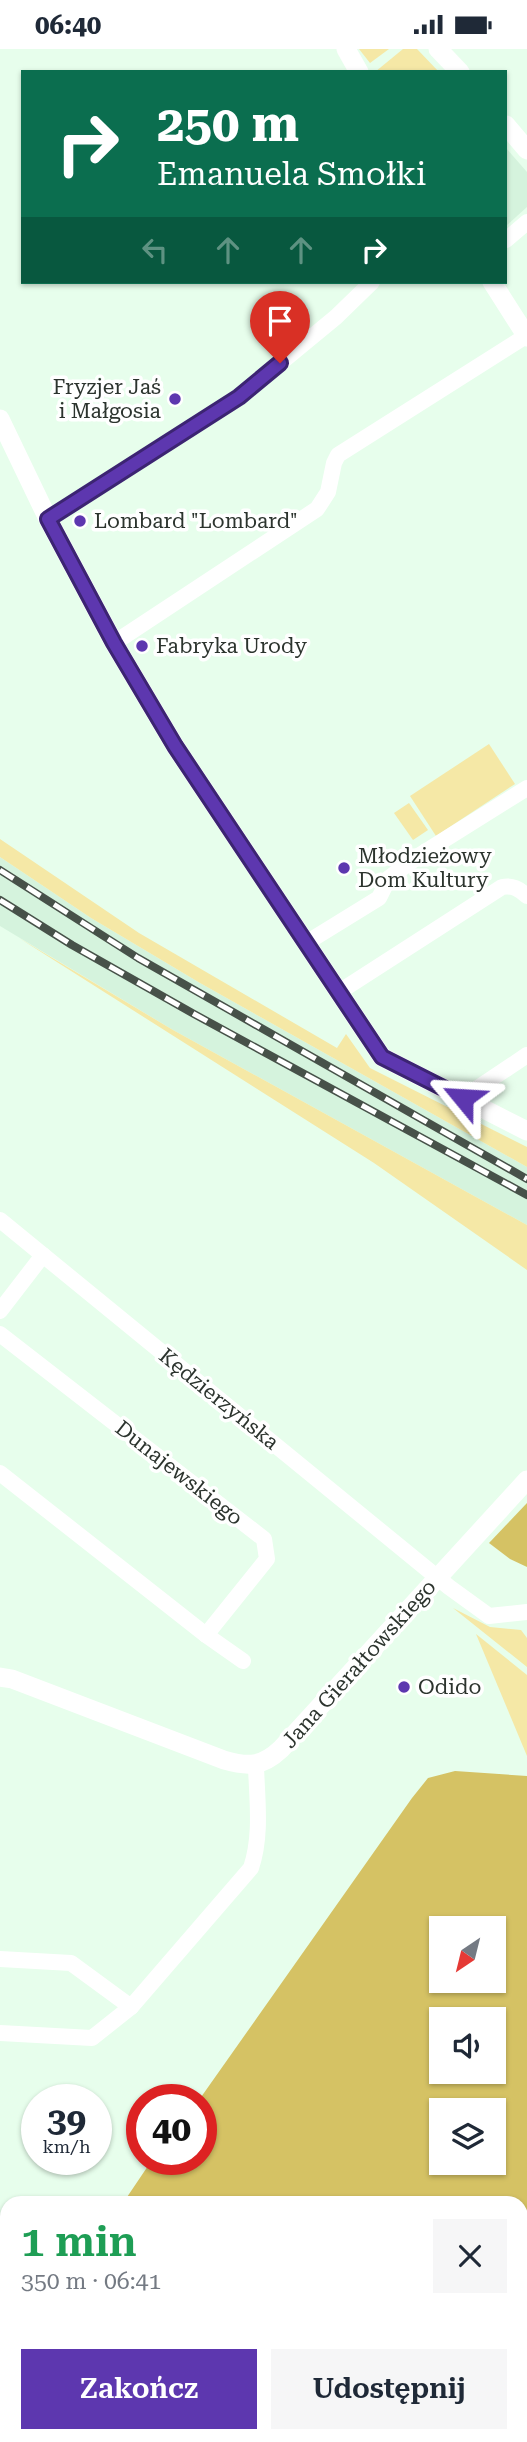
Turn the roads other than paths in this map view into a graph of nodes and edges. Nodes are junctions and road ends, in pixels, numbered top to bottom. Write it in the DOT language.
graph roads {
  1 [pos="346,49"];
  2 [pos="438,49"];
  3 [pos="358,70"];
  4 [pos="458,70"];
  5 [pos="507,126"];
  6 [pos="527,150"];
  7 [pos="527,222"];
  8 [pos="507,239"];
  9 [pos="370,284"];
  10 [pos="493,284"];
  11 [pos="527,337"];
  12 [pos="0,419"];
  13 [pos="48,519"];
  14 [pos="114,643"];
  15 [pos="527,788"];
  16 [pos="527,896"];
  17 [pos="306,943"];
  18 [pos="338,992"];
  19 [pos="527,1055"];
  20 [pos="463,1098"];
  21 [pos="527,1131"];
  22 [pos="0,1220"];
  23 [pos="43,1255"];
  24 [pos="0,1311"];
  25 [pos="0,1334"];
  26 [pos="0,1473"];
  27 [pos="527,1480"];
  28 [pos="437,1579"];
  29 [pos="527,1612"];
  30 [pos="206,1635"];
  31 [pos="243,1661"];
  32 [pos="0,1677"];
  33 [pos="256,1766"];
  34 [pos="0,1959"];
  35 [pos="131,2007"];
  36 [pos="0,2033"];
  1 -- 3 [label="street"];
  2 -- 4 [label="street"];
  5 -- 6 [label="street"];
  7 -- 8 [label="street"];
  9 -- 13 [label="street"];
  10 -- 11 [label="street"];
  11 -- 14 [label="street"];
  12 -- 13 [label="street"];
  13 -- 14 [label="street"];
  14 -- 17 [label="street"];
  15 -- 17 [label="street"];
  16 -- 18 [label="street"];
  17 -- 18 [label="street"];
  18 -- 20 [label="street"];
  19 -- 20 [label="street"];
  20 -- 21 [label="street"];
  22 -- 23 [label="street, Kędzierzyńska"];
  23 -- 24 [label="street"];
  23 -- 28 [label="street, Kędzierzyńska"];
  25 -- 30 [label="street, Dunajewskiego"];
  26 -- 30 [label="street"];
  27 -- 28 [label="street, Jana Gierałtowskiego"];
  28 -- 29 [label="street, Kędzierzyńska"];
  28 -- 33 [label="street, Jana Gierałtowskiego"];
  30 -- 31 [label="street"];
  32 -- 33 [label="street"];
  33 -- 35 [label="street"];
  34 -- 35 [label="street"];
  35 -- 36 [label="street"];
}
